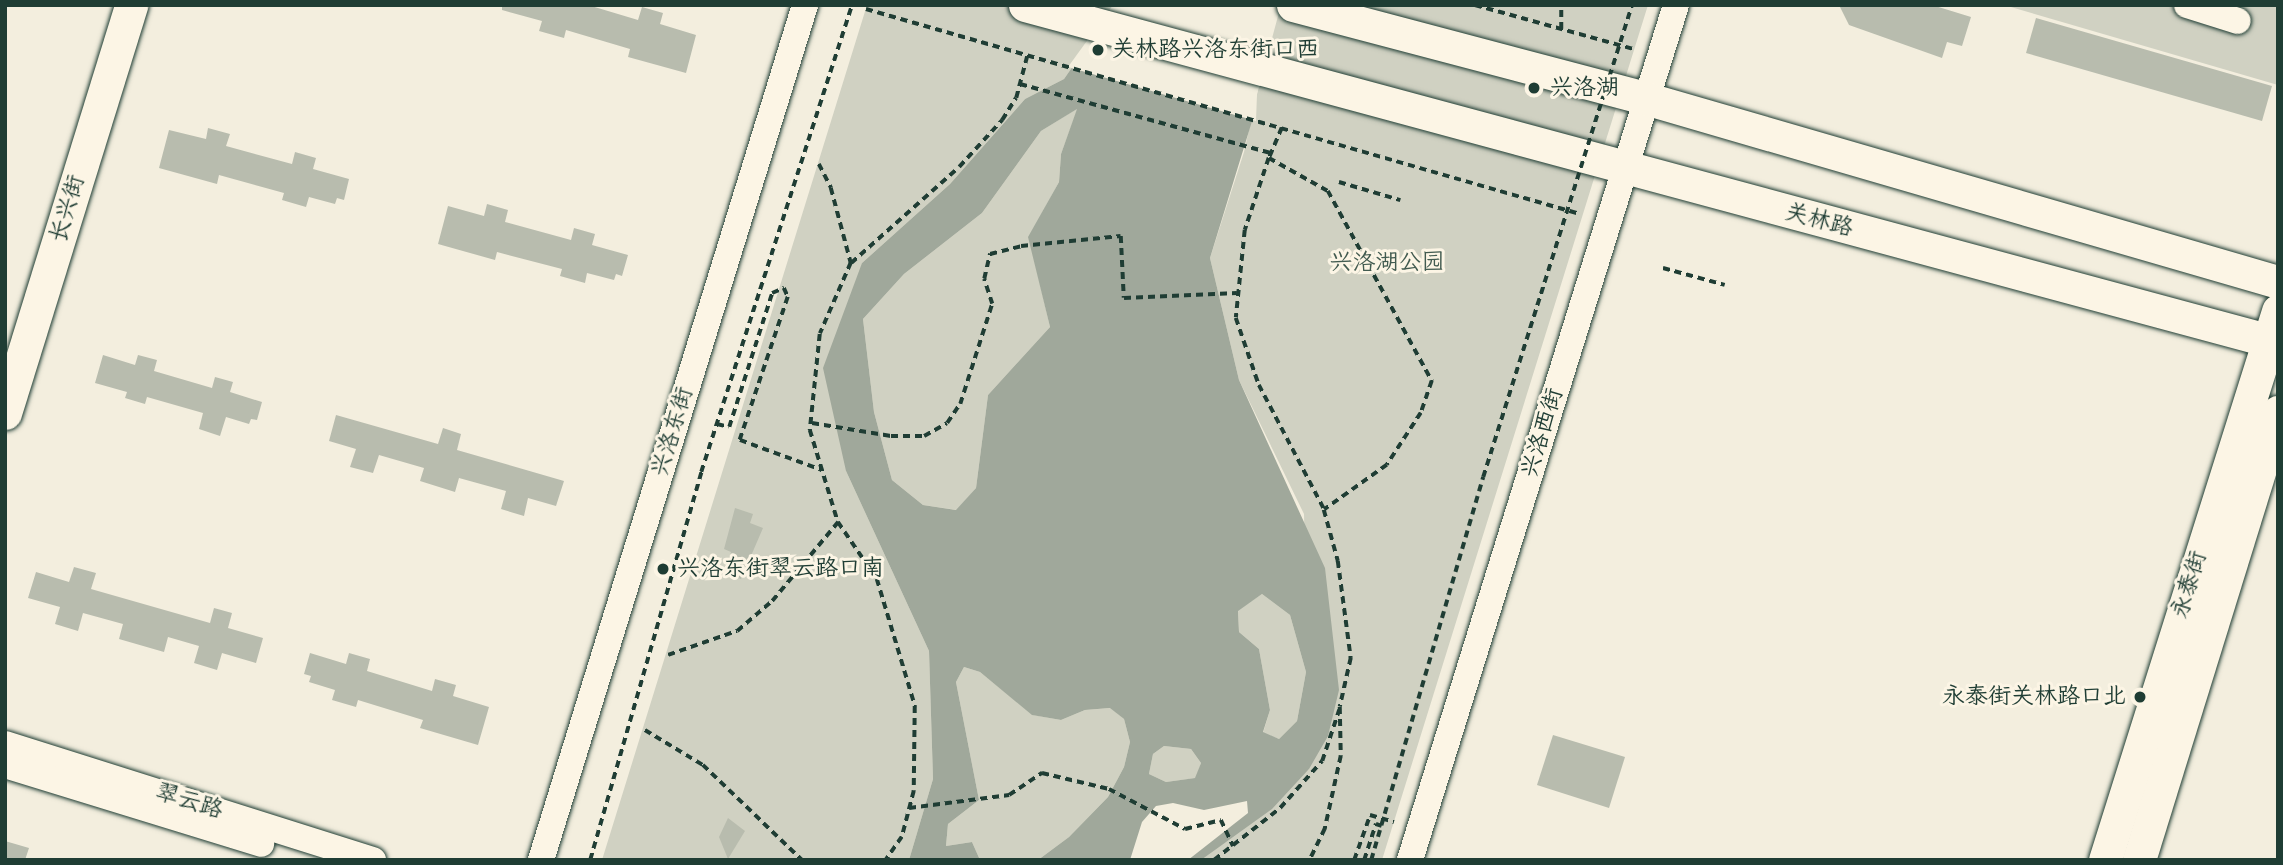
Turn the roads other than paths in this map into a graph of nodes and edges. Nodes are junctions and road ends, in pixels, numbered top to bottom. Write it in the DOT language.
graph roads {
  1 [pos="113,5"];
  2 [pos="131,5"];
  3 [pos="805,5"];
  4 [pos="821,5"];
  5 [pos="1025,5"];
  6 [pos="1293,5"];
  7 [pos="1676,5"];
  8 [pos="1692,5"];
  9 [pos="2187,5"];
  10 [pos="2238,21"];
  11 [pos="1655,101"];
  12 [pos="1633,171"];
  13 [pos="2278,282"];
  14 [pos="2274,331"];
  15 [pos="5,353"];
  16 [pos="2278,412"];
  17 [pos="5,413"];
  18 [pos="5,744"];
  19 [pos="5,765"];
  20 [pos="314,860"];
  21 [pos="373,860"];
  22 [pos="541,860"];
  23 [pos="557,860"];
  24 [pos="1409,860"];
  25 [pos="1426,860"];
  26 [pos="2105,860"];
  27 [pos="2139,860"];
  1 -- 15 [label="main road, 长兴街"];
  2 -- 17 [label="main road, 长兴街"];
  3 -- 22 [label="street, 兴洛东街"];
  4 -- 23 [label="street, 兴洛东街"];
  5 -- 12 [label="main road, 关林路"];
  6 -- 11 [label="main road"];
  7 -- 11 [label="street, 兴洛西街"];
  8 -- 11 [label="street, 兴洛西街"];
  9 -- 10 [label="street"];
  11 -- 12 [label="street, 兴洛西街"];
  11 -- 13 [label="main road"];
  12 -- 14 [label="main road, 关林路"];
  12 -- 24 [label="street, 兴洛西街"];
  12 -- 25 [label="street, 兴洛西街"];
  14 -- 26 [label="main road, 永泰街"];
  16 -- 27 [label="main road, 永泰街"];
  18 -- 21 [label="street, 翠云路"];
  19 -- 20 [label="street, 翠云路"];
}
